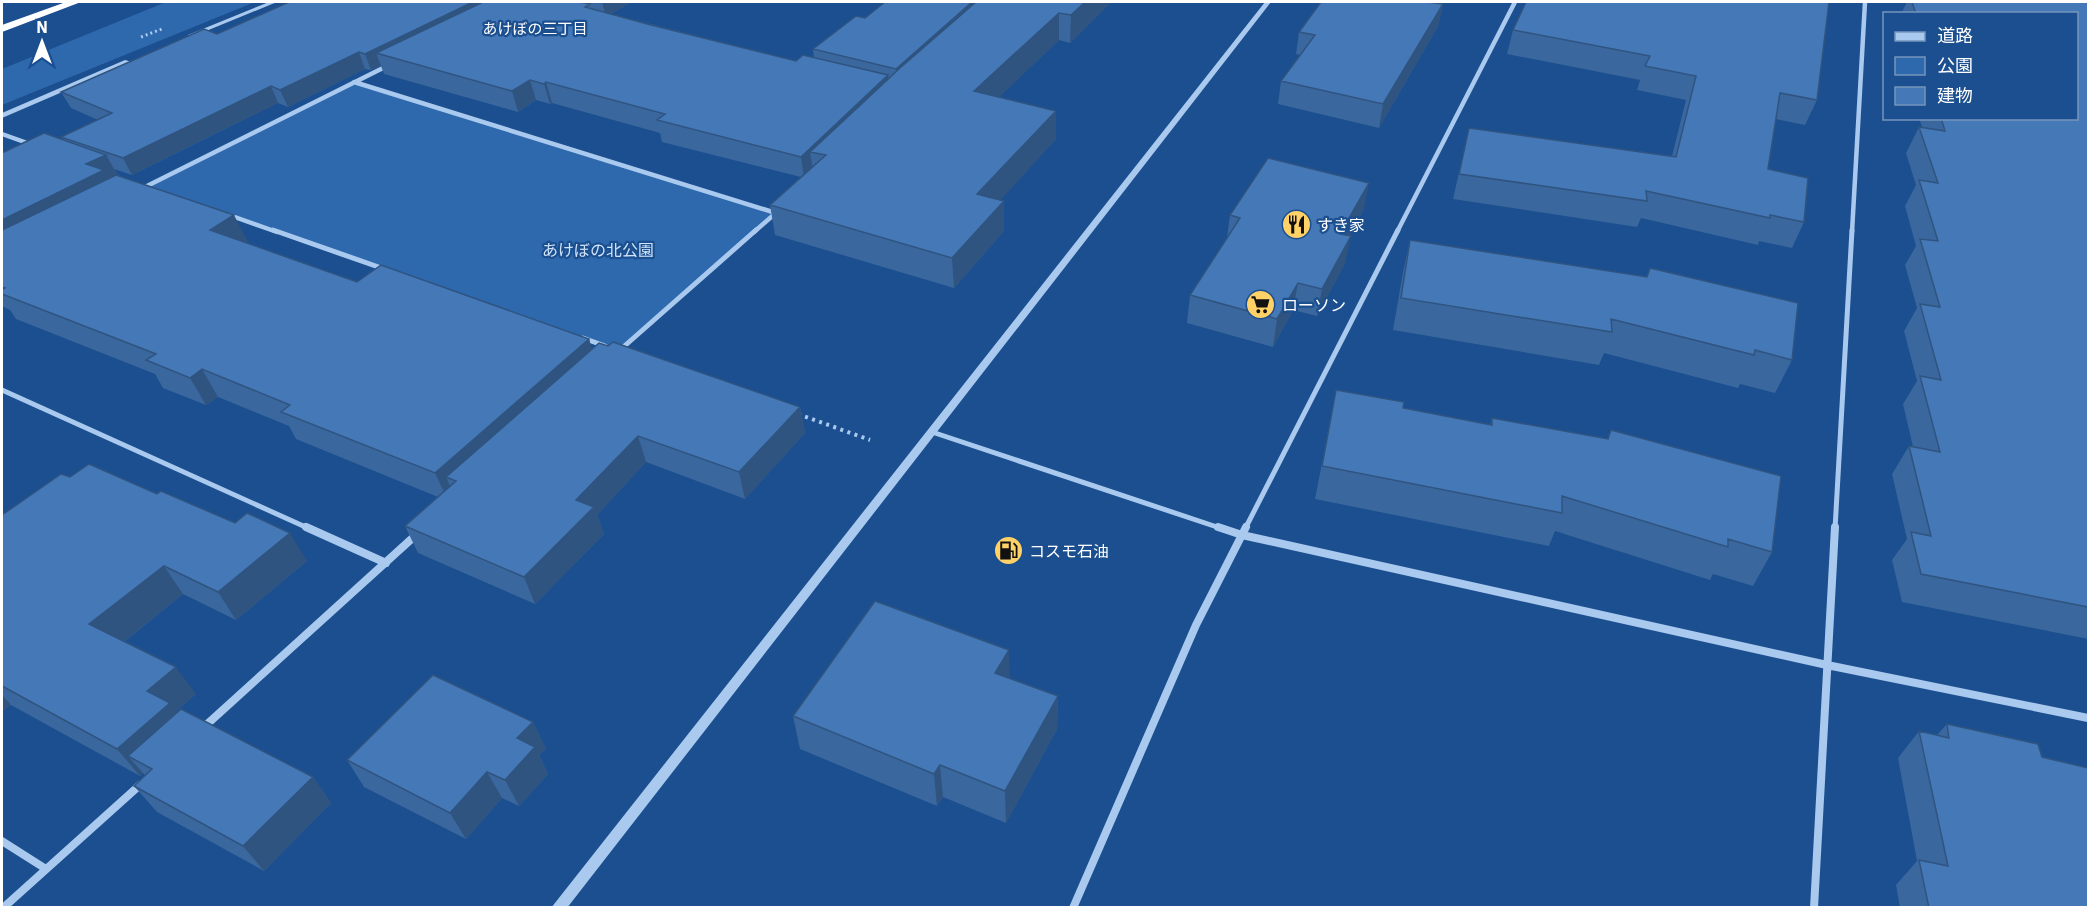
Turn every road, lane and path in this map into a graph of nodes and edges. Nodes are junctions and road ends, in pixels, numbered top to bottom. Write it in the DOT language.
graph roads {
  1 [pos="75,2"];
  2 [pos="274,2"];
  3 [pos="1268,2"];
  4 [pos="1515,2"];
  5 [pos="1865,2"];
  6 [pos="2,29"];
  7 [pos="180,40"];
  8 [pos="138,58"];
  9 [pos="395,62"];
  10 [pos="354,82"];
  11 [pos="2,116"];
  12 [pos="2,134"];
  13 [pos="35,146"];
  14 [pos="136,182"];
  15 [pos="147,186"];
  16 [pos="158,190"];
  17 [pos="137,191"];
  18 [pos="785,205"];
  19 [pos="226,213"];
  20 [pos="776,213"];
  21 [pos="394,272"];
  22 [pos="574,335"];
  23 [pos="619,351"];
  24 [pos="611,359"];
  25 [pos="2,390"];
  26 [pos="794,413"];
  27 [pos="932,432"];
  28 [pos="870,440"];
  29 [pos="420,531"];
  30 [pos="1242,535"];
  31 [pos="386,563"];
  32 [pos="1827,665"];
  33 [pos="2088,718"];
  34 [pos="194,736"];
  35 [pos="151,775"];
  36 [pos="2,842"];
  37 [pos="46,869"];
  38 [pos="3,908"];
  39 [pos="558,908"];
  40 [pos="1073,908"];
  41 [pos="1814,908"];
  1 -- 6 [label="highway"];
  2 -- 7 [label="street"];
  3 -- 27 [label="street"];
  4 -- 30 [label="street"];
  5 -- 32 [label="street"];
  8 -- 11 [label="street"];
  9 -- 10 [label="street"];
  10 -- 15 [label="street"];
  10 -- 20 [label="street"];
  12 -- 13 [label="street"];
  14 -- 15 [label="street"];
  15 -- 16 [label="street"];
  15 -- 17 [label="street"];
  18 -- 20 [label="street"];
  19 -- 21 [label="street"];
  20 -- 23 [label="street"];
  22 -- 23 [label="street"];
  23 -- 24 [label="street"];
  25 -- 31 [label="street"];
  26 -- 28 [label="path"];
  27 -- 30 [label="street"];
  27 -- 39 [label="street"];
  29 -- 31 [label="street"];
  30 -- 32 [label="street"];
  30 -- 40 [label="street"];
  31 -- 34 [label="street"];
  32 -- 33 [label="street"];
  32 -- 41 [label="street"];
  35 -- 37 [label="street"];
  36 -- 37 [label="street"];
  37 -- 38 [label="street"];
}
